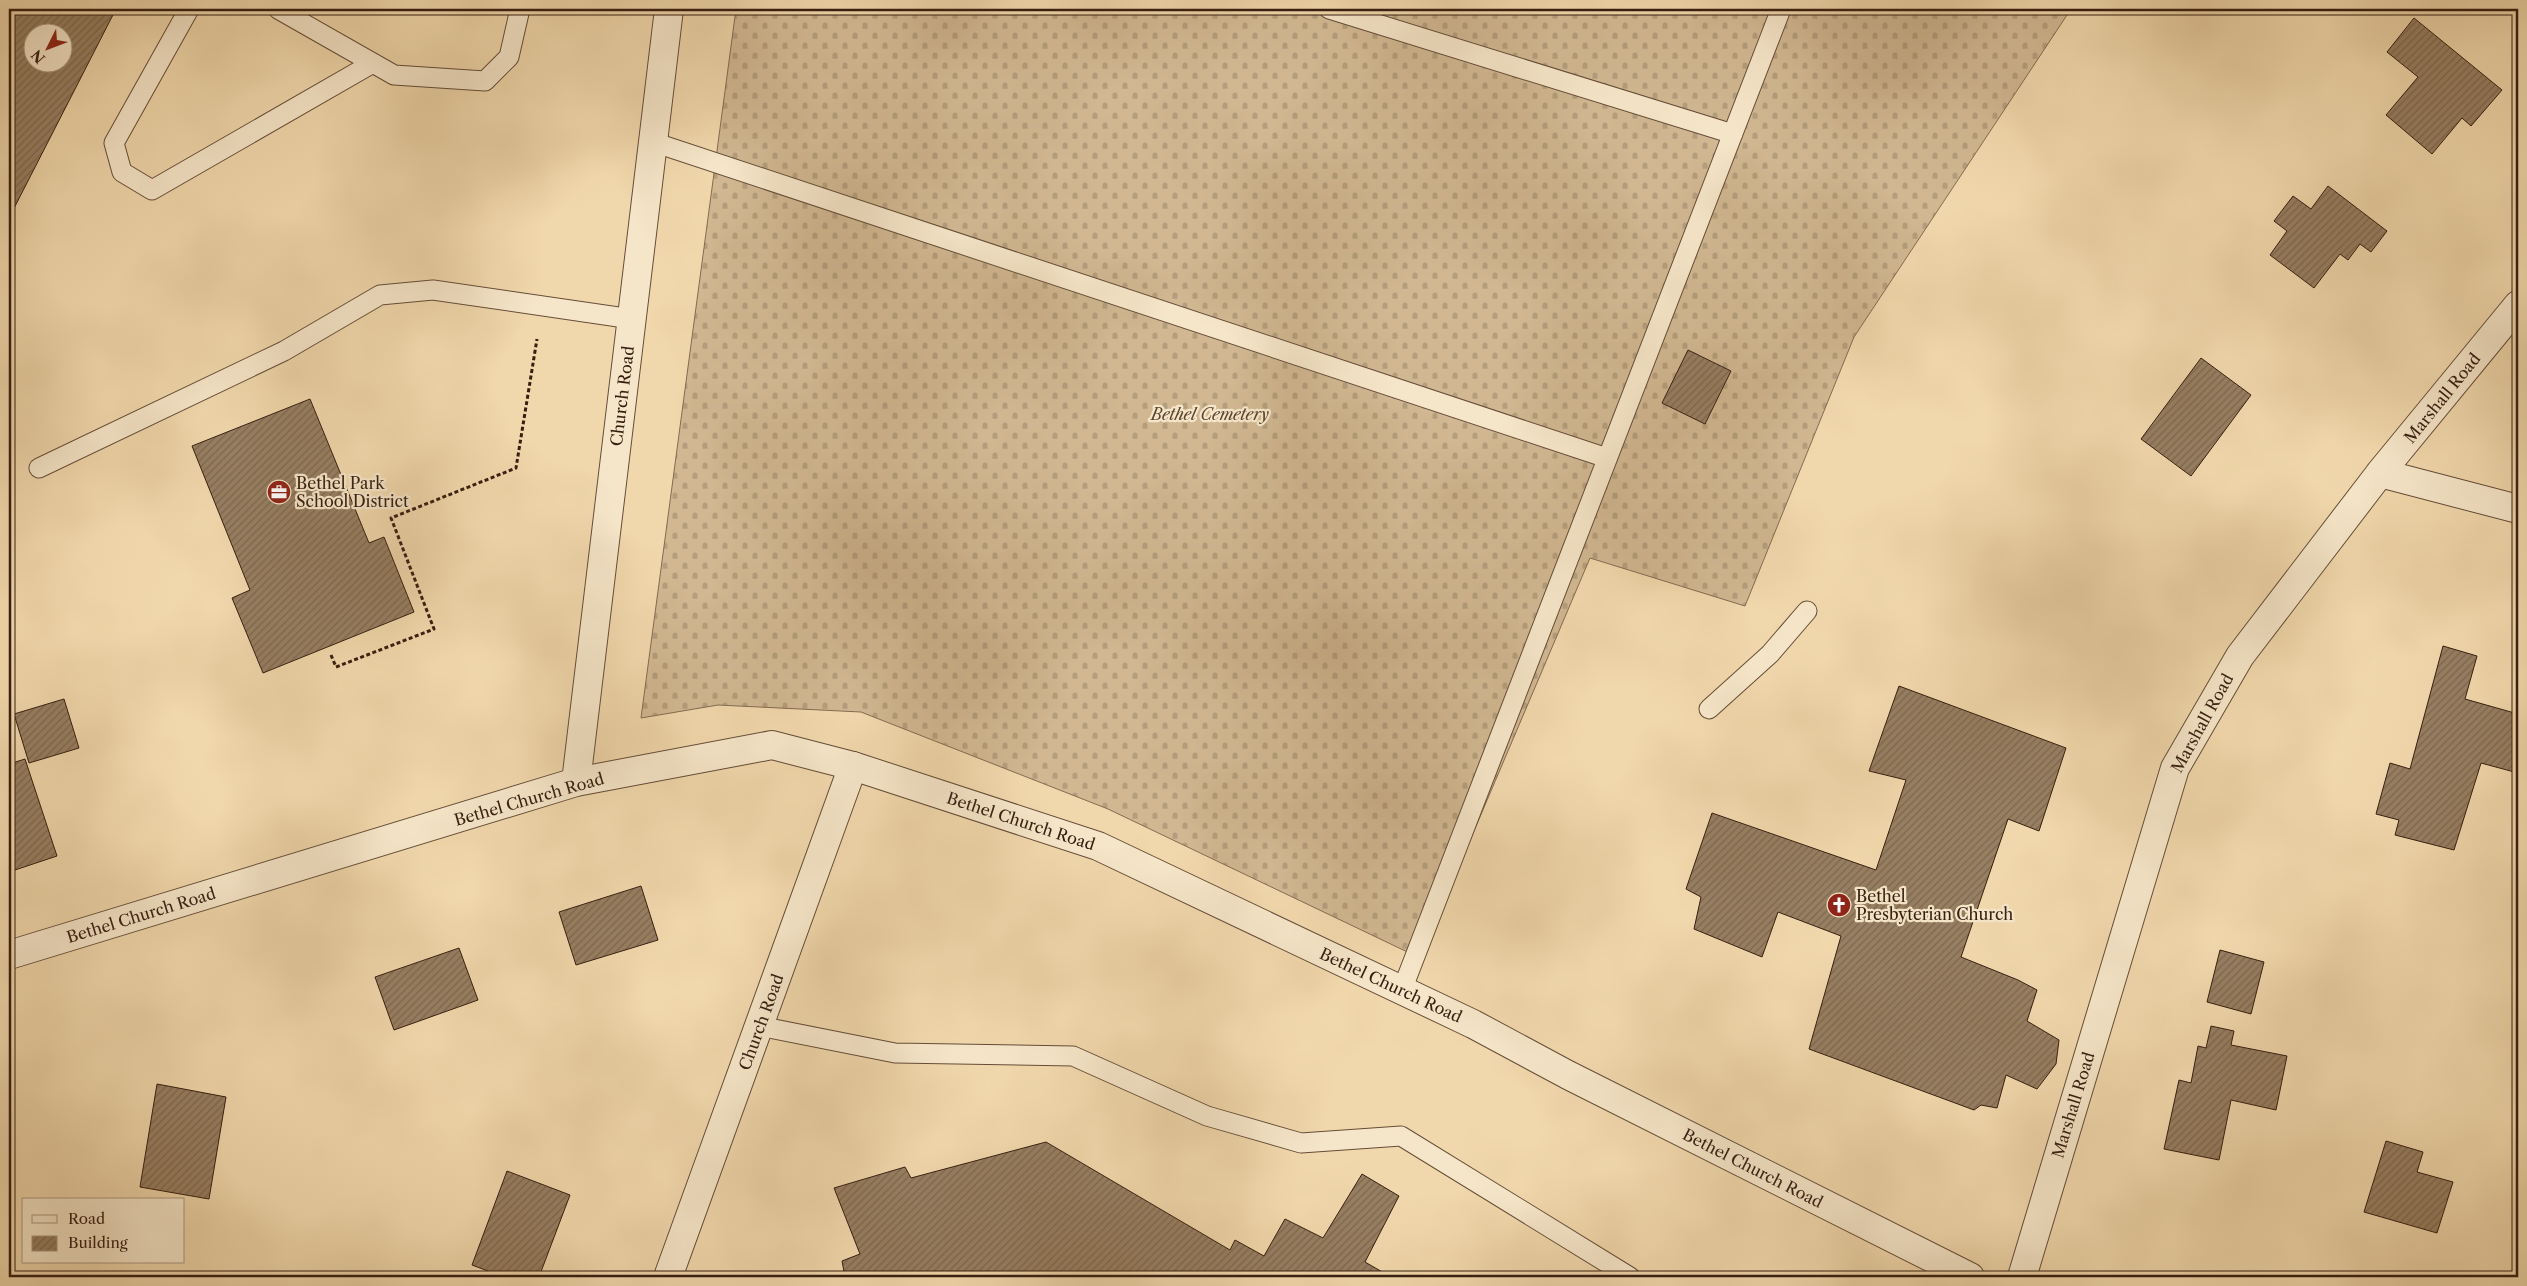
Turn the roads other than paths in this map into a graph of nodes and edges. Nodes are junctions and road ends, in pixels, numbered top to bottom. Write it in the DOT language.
graph roads {
  1 [pos="189,9"];
  2 [pos="278,9"];
  3 [pos="520,9"];
  4 [pos="669,9"];
  5 [pos="1329,9"];
  6 [pos="1781,9"];
  7 [pos="373,63"];
  8 [pos="1733,134"];
  9 [pos="653,142"];
  10 [pos="2518,306"];
  11 [pos="632,319"];
  12 [pos="1607,458"];
  13 [pos="39,468"];
  14 [pos="2380,473"];
  15 [pos="2518,509"];
  16 [pos="1807,611"];
  17 [pos="1709,709"];
  18 [pos="853,766"];
  19 [pos="576,782"];
  20 [pos="9,955"];
  21 [pos="1402,990"];
  22 [pos="759,1026"];
  23 [pos="668,1277"];
  24 [pos="1630,1277"];
  25 [pos="1970,1277"];
  26 [pos="2022,1277"];
  1 -- 7 [label="lane"];
  2 -- 7 [label="lane"];
  3 -- 7 [label="lane"];
  4 -- 9 [label="street, Church Road"];
  5 -- 8 [label="lane"];
  6 -- 8 [label="lane"];
  8 -- 12 [label="lane"];
  9 -- 11 [label="street, Church Road"];
  9 -- 12 [label="lane"];
  10 -- 14 [label="street, Marshall Road"];
  11 -- 13 [label="lane"];
  11 -- 19 [label="street, Church Road"];
  12 -- 21 [label="lane"];
  14 -- 15 [label="street"];
  14 -- 26 [label="street, Marshall Road"];
  16 -- 17 [label="lane"];
  18 -- 19 [label="street, Bethel Church Road"];
  18 -- 21 [label="street, Bethel Church Road"];
  18 -- 22 [label="street, Church Road"];
  19 -- 20 [label="street, Bethel Church Road"];
  21 -- 25 [label="street, Bethel Church Road"];
  22 -- 23 [label="street, Church Road"];
  22 -- 24 [label="lane"];
}
